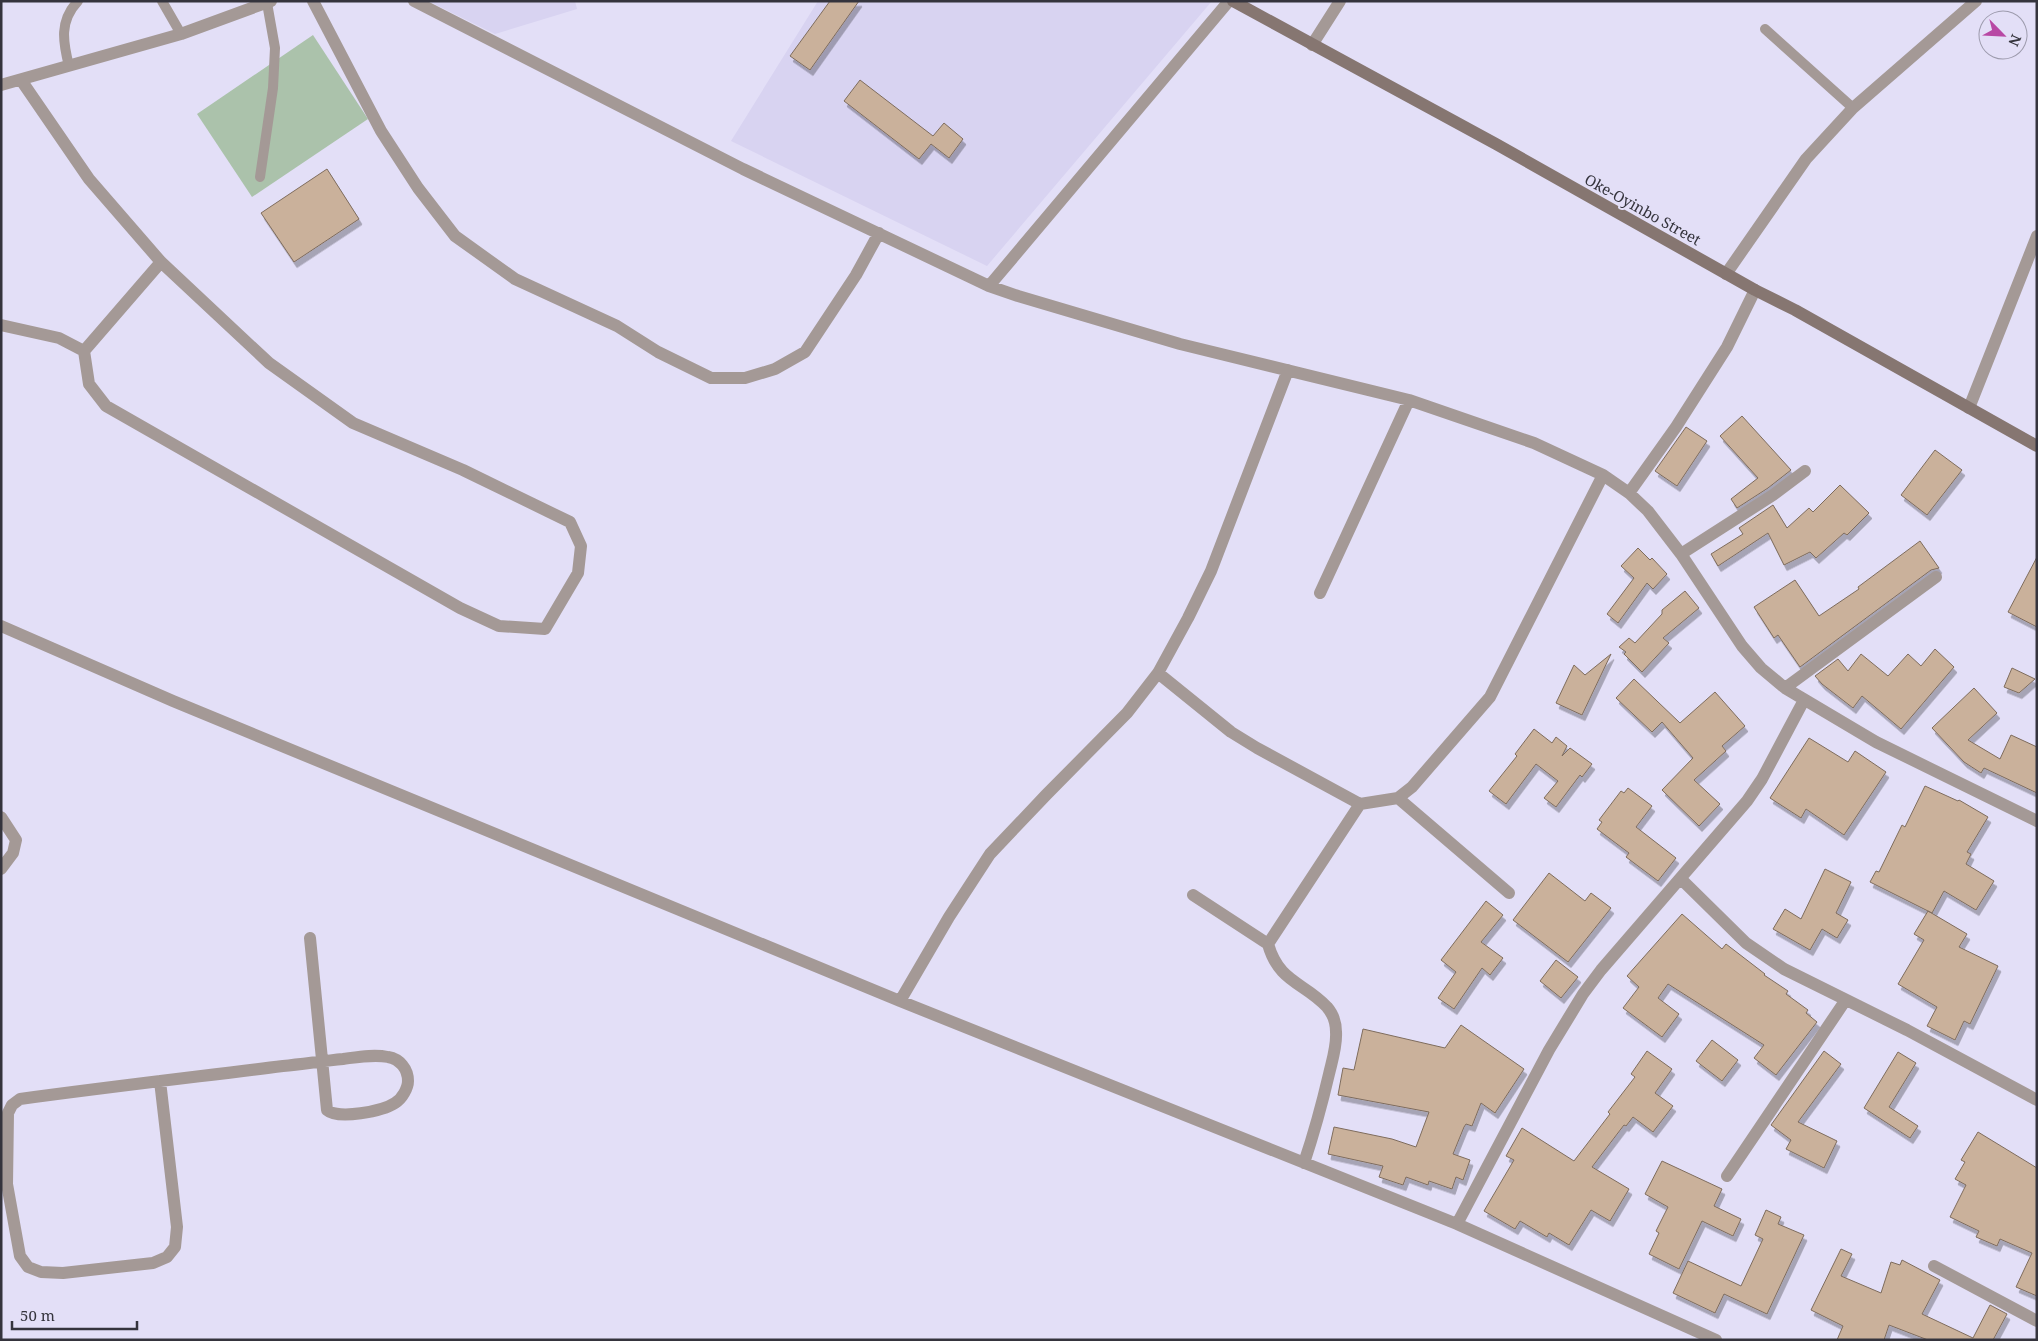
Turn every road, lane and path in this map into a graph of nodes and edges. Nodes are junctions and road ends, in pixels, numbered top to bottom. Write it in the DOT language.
graph roads {
  1 [pos="78,1"];
  2 [pos="162,1"];
  3 [pos="313,1"];
  4 [pos="414,1"];
  5 [pos="1231,1"];
  6 [pos="1340,1"];
  7 [pos="1976,1"];
  8 [pos="269,2"];
  9 [pos="1765,29"];
  10 [pos="181,34"];
  11 [pos="1312,45"];
  12 [pos="69,66"];
  13 [pos="21,80"];
  14 [pos="1,85"];
  15 [pos="1853,108"];
  16 [pos="260,177"];
  17 [pos="879,233"];
  18 [pos="2037,236"];
  19 [pos="161,262"];
  20 [pos="1726,274"];
  21 [pos="988,286"];
  22 [pos="1756,290"];
  23 [pos="1,325"];
  24 [pos="84,351"];
  25 [pos="1288,370"];
  26 [pos="1409,400"];
  27 [pos="1969,408"];
  28 [pos="2037,446"];
  29 [pos="1804,470"];
  30 [pos="1604,475"];
  31 [pos="1629,493"];
  32 [pos="1681,554"];
  33 [pos="1936,577"];
  34 [pos="1320,593"];
  35 [pos="1,626"];
  36 [pos="1158,673"];
  37 [pos="1785,688"];
  38 [pos="1804,700"];
  39 [pos="1398,798"];
  40 [pos="1360,804"];
  41 [pos="1,817"];
  42 [pos="2037,821"];
  43 [pos="1,868"];
  44 [pos="1680,879"];
  45 [pos="1509,893"];
  46 [pos="1192,895"];
  47 [pos="310,938"];
  48 [pos="1268,944"];
  49 [pos="900,1001"];
  50 [pos="1845,1001"];
  51 [pos="321,1062"];
  52 [pos="160,1081"];
  53 [pos="2037,1100"];
  54 [pos="1304,1163"];
  55 [pos="1727,1176"];
  56 [pos="4,1185"];
  57 [pos="1457,1224"];
  58 [pos="1934,1266"];
  59 [pos="2037,1321"];
  60 [pos="1716,1340"];
  1 -- 12 [label="lane"];
  2 -- 10 [label="lane"];
  3 -- 17 [label="street"];
  4 -- 17 [label="street"];
  5 -- 11 [label="main road, Oke-Oyinbo Street"];
  5 -- 21 [label="street"];
  6 -- 11 [label="street"];
  7 -- 15 [label="street"];
  8 -- 10 [label="street"];
  8 -- 16 [label="lane"];
  9 -- 15 [label="lane"];
  10 -- 12 [label="street"];
  11 -- 20 [label="main road, Oke-Oyinbo Street"];
  12 -- 13 [label="street"];
  13 -- 14 [label="street"];
  13 -- 19 [label="street"];
  15 -- 20 [label="street"];
  17 -- 21 [label="street"];
  18 -- 27 [label="street"];
  19 -- 24 [label="street"];
  19 -- 24 [label="street"];
  20 -- 22 [label="main road, Oke-Oyinbo Street"];
  21 -- 25 [label="street"];
  22 -- 27 [label="main road, Oke-Oyinbo Street"];
  22 -- 31 [label="street"];
  23 -- 24 [label="street"];
  25 -- 26 [label="street"];
  25 -- 36 [label="street"];
  26 -- 30 [label="street"];
  26 -- 34 [label="street"];
  27 -- 28 [label="main road, Oke-Oyinbo Street"];
  29 -- 32 [label="street"];
  30 -- 31 [label="street"];
  30 -- 39 [label="street"];
  31 -- 32 [label="street"];
  32 -- 37 [label="street"];
  33 -- 37 [label="street"];
  35 -- 49 [label="street"];
  36 -- 40 [label="street"];
  36 -- 49 [label="street"];
  37 -- 38 [label="street"];
  38 -- 42 [label="street"];
  38 -- 44 [label="street"];
  39 -- 40 [label="street"];
  39 -- 45 [label="street"];
  40 -- 48 [label="street"];
  41 -- 43 [label="street"];
  44 -- 50 [label="street"];
  44 -- 57 [label="street"];
  46 -- 48 [label="street"];
  47 -- 51 [label="street"];
  48 -- 54 [label="street"];
  49 -- 54 [label="street"];
  50 -- 53 [label="street"];
  50 -- 55 [label="street"];
  51 -- 51 [label="street"];
  51 -- 52 [label="street"];
  52 -- 56 [label="street"];
  52 -- 56 [label="street"];
  54 -- 57 [label="street"];
  57 -- 60 [label="street"];
  58 -- 59 [label="street"];
}
